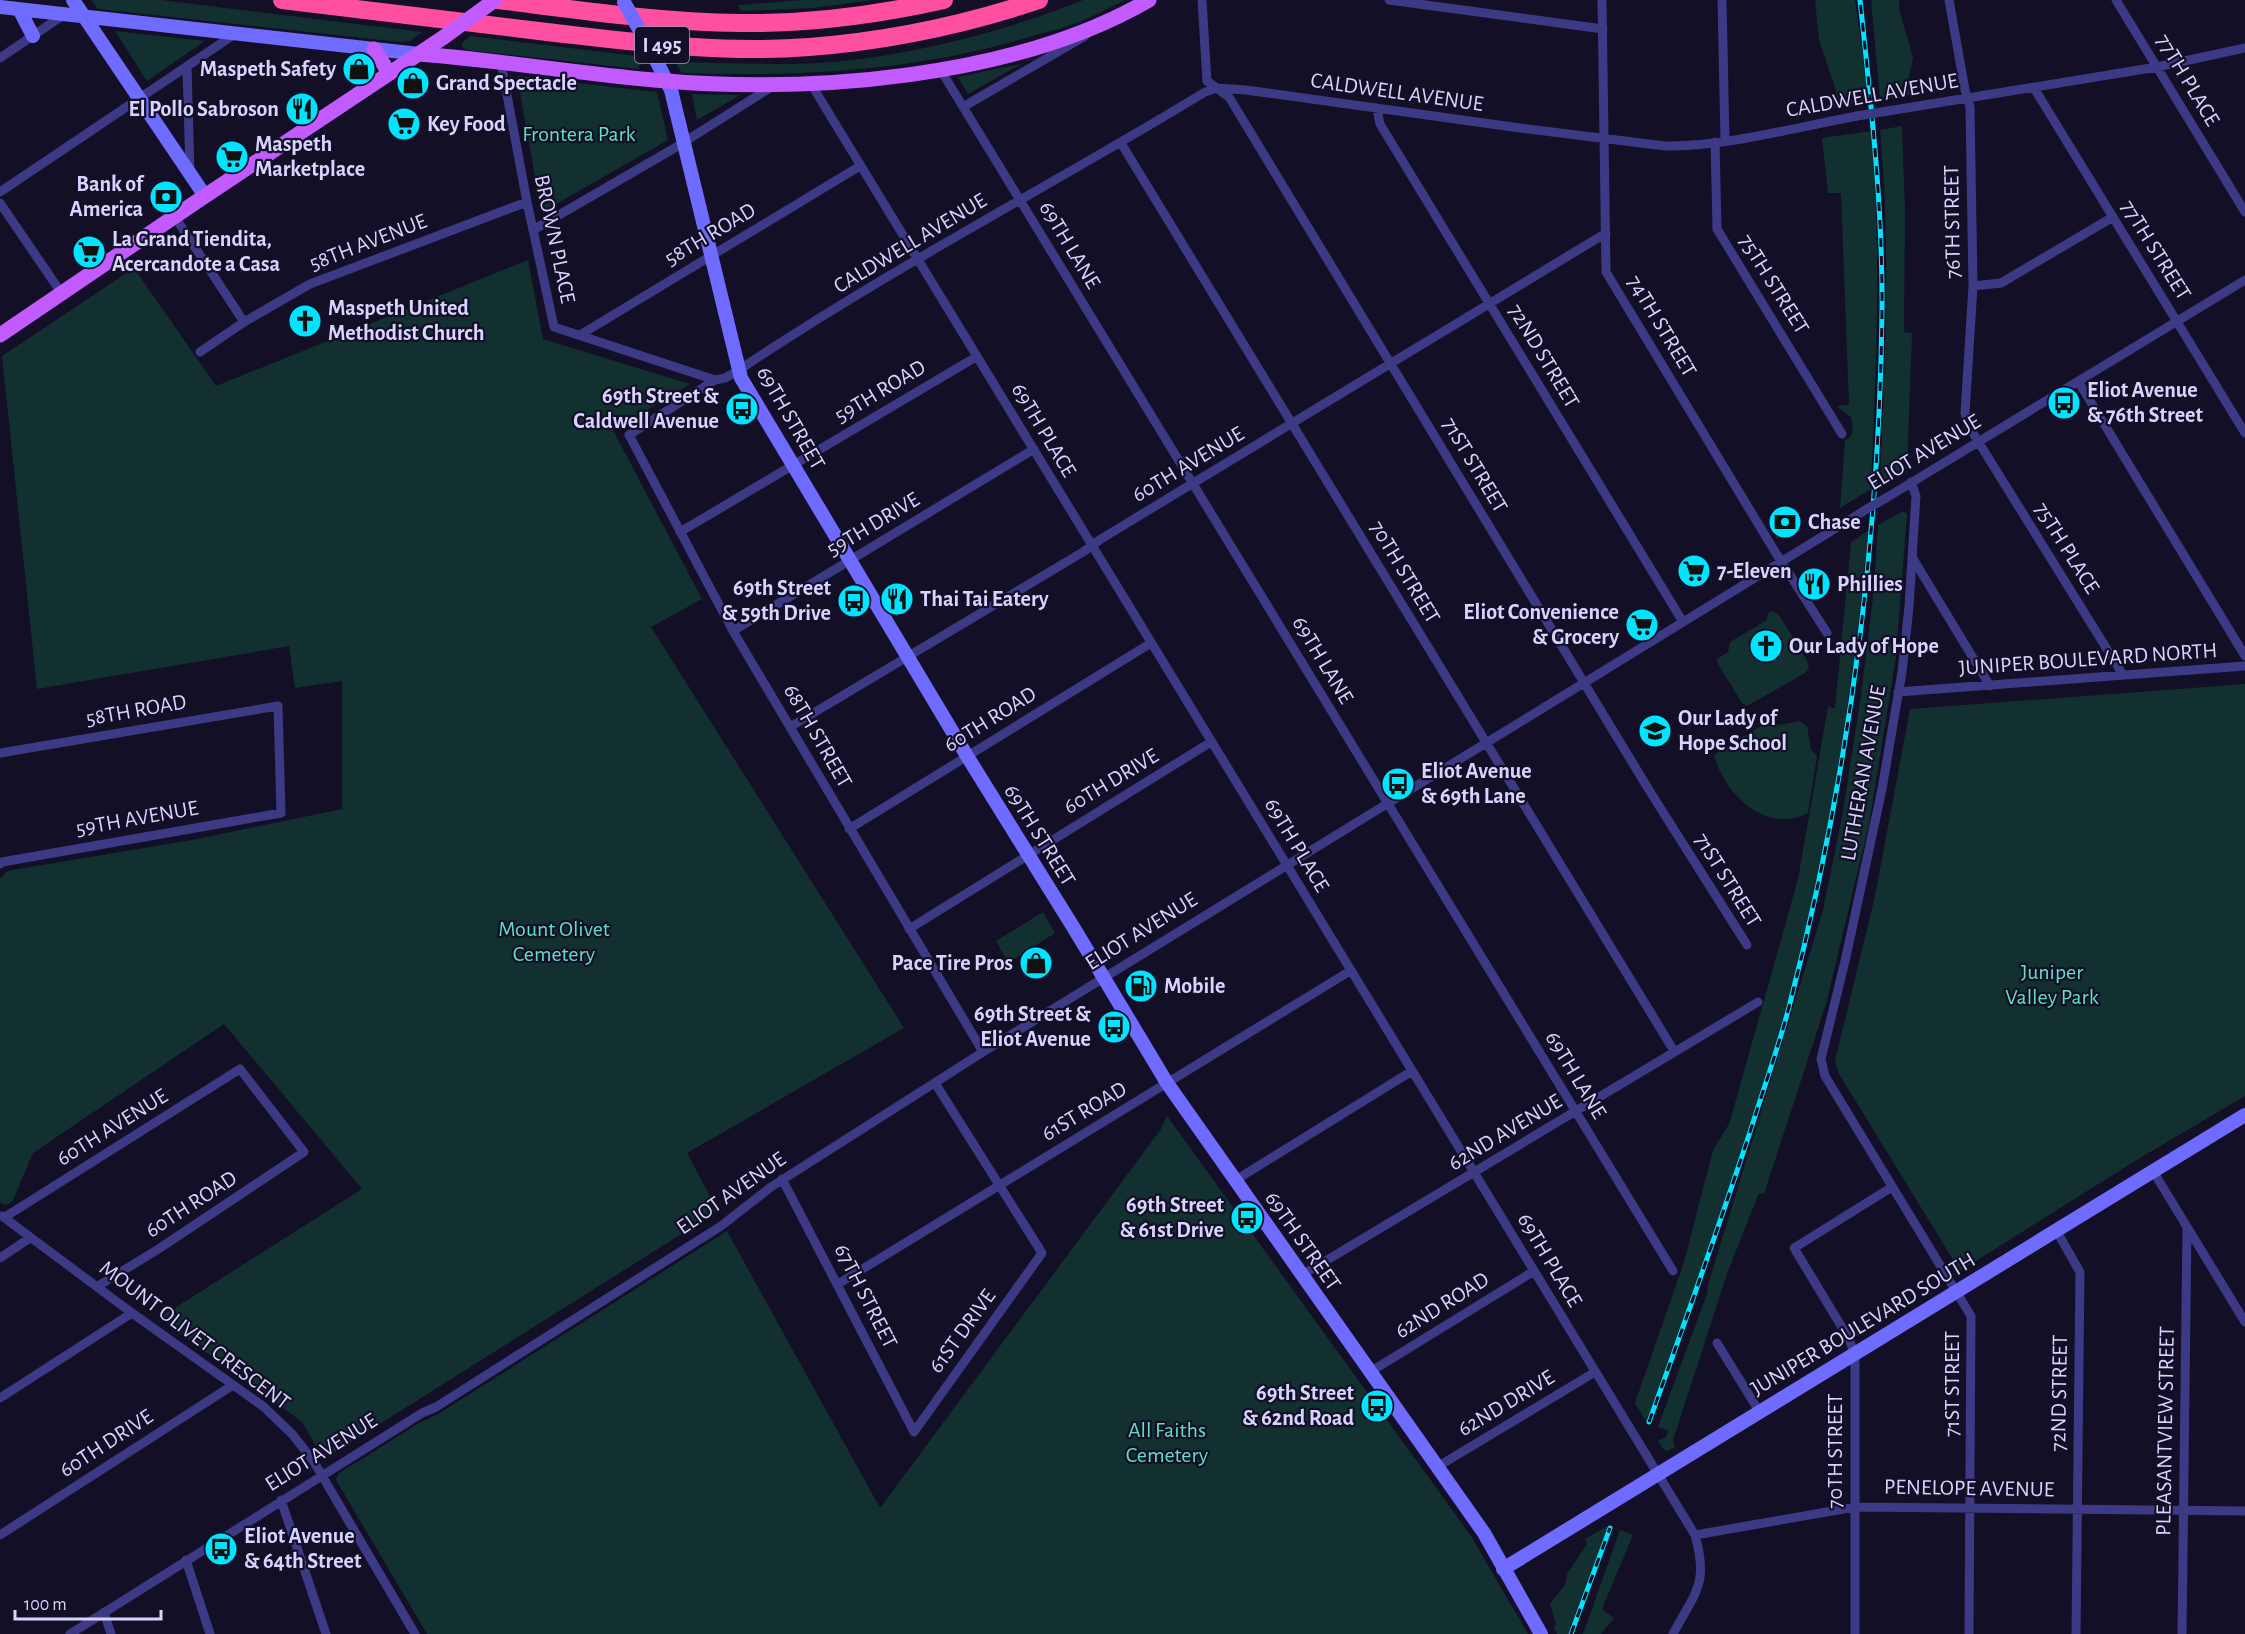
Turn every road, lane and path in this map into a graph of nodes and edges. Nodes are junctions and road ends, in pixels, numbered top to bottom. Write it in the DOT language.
graph roads {
  1 [pos="282,0"];
  2 [pos="497,0"];
  3 [pos="944,0"];
  4 [pos="1039,0"];
  5 [pos="1149,0"];
  6 [pos="1202,0"];
  7 [pos="1389,0"];
  8 [pos="1602,0"];
  9 [pos="1722,0"];
  10 [pos="1949,0"];
  11 [pos="2116,0"];
  12 [pos="623,1"];
  13 [pos="0,7"];
  14 [pos="78,8"];
  15 [pos="20,9"];
  16 [pos="64,15"];
  17 [pos="1113,20"];
  18 [pos="1603,29"];
  19 [pos="237,32"];
  20 [pos="33,36"];
  21 [pos="2245,48"];
  22 [pos="374,49"];
  23 [pos="419,54"];
  24 [pos="0,58"];
  25 [pos="501,63"];
  26 [pos="187,67"];
  27 [pos="2157,67"];
  28 [pos="940,69"];
  29 [pos="388,73"];
  30 [pos="667,81"];
  31 [pos="811,84"];
  32 [pos="774,85"];
  33 [pos="1217,88"];
  34 [pos="2034,88"];
  35 [pos="139,99"];
  36 [pos="1967,99"];
  37 [pos="963,107"];
  38 [pos="1377,109"];
  39 [pos="1605,139"];
  40 [pos="1720,142"];
  41 [pos="684,143"];
  42 [pos="1121,143"];
  43 [pos="860,166"];
  44 [pos="190,174"];
  45 [pos="0,192"];
  46 [pos="205,196"];
  47 [pos="1020,200"];
  48 [pos="527,202"];
  49 [pos="0,203"];
  50 [pos="2245,212"];
  51 [pos="175,217"];
  52 [pos="2113,217"];
  53 [pos="533,230"];
  54 [pos="1606,233"];
  55 [pos="711,256"];
  56 [pos="917,260"];
  57 [pos="2245,279"];
  58 [pos="1973,286"];
  59 [pos="62,294"];
  60 [pos="1489,303"];
  61 [pos="2177,321"];
  62 [pos="244,322"];
  63 [pos="0,335"];
  64 [pos="580,335"];
  65 [pos="200,352"];
  66 [pos="976,357"];
  67 [pos="1390,363"];
  68 [pos="739,370"];
  69 [pos="716,380"];
  70 [pos="2078,381"];
  71 [pos="1292,424"];
  72 [pos="1842,434"];
  73 [pos="2245,434"];
  74 [pos="629,435"];
  75 [pos="1979,442"];
  76 [pos="1034,449"];
  77 [pos="794,465"];
  78 [pos="1911,482"];
  79 [pos="1193,483"];
  80 [pos="680,532"];
  81 [pos="1092,546"];
  82 [pos="1912,557"];
  83 [pos="850,561"];
  84 [pos="1781,562"];
  85 [pos="1683,622"];
  86 [pos="733,631"];
  87 [pos="1827,633"];
  88 [pos="1151,643"];
  89 [pos="2245,656"];
  90 [pos="907,657"];
  91 [pos="2245,666"];
  92 [pos="2123,675"];
  93 [pos="1584,682"];
  94 [pos="1990,686"];
  95 [pos="1898,692"];
  96 [pos="790,727"];
  97 [pos="1211,742"];
  98 [pos="1485,742"];
  99 [pos="0,753"];
  100 [pos="967,756"];
  101 [pos="1387,802"];
  102 [pos="282,813"];
  103 [pos="849,829"];
  104 [pos="1027,855"];
  105 [pos="0,864"];
  106 [pos="1286,864"];
  107 [pos="909,929"];
  108 [pos="1747,945"];
  109 [pos="1350,971"];
  110 [pos="1103,977"];
  111 [pos="1758,1002"];
  112 [pos="1674,1051"];
  113 [pos="983,1052"];
  114 [pos="1822,1067"];
  115 [pos="1412,1071"];
  116 [pos="935,1083"];
  117 [pos="1167,1083"];
  118 [pos="1576,1112"];
  119 [pos="2245,1115"];
  120 [pos="304,1152"];
  121 [pos="2153,1170"];
  122 [pos="1474,1173"];
  123 [pos="782,1179"];
  124 [pos="1234,1181"];
  125 [pos="999,1185"];
  126 [pos="1892,1187"];
  127 [pos="3,1216"];
  128 [pos="2187,1228"];
  129 [pos="2056,1230"];
  130 [pos="30,1238"];
  131 [pos="0,1258"];
  132 [pos="1534,1271"];
  133 [pos="1673,1271"];
  134 [pos="1302,1275"];
  135 [pos="838,1284"];
  136 [pos="98,1286"];
  137 [pos="1956,1292"];
  138 [pos="132,1313"];
  139 [pos="2245,1323"];
  140 [pos="1717,1343"];
  141 [pos="1855,1355"];
  142 [pos="1370,1372"];
  143 [pos="1595,1372"];
  144 [pos="233,1385"];
  145 [pos="0,1398"];
  146 [pos="1760,1412"];
  147 [pos="914,1431"];
  148 [pos="1437,1467"];
  149 [pos="1657,1474"];
  150 [pos="321,1475"];
  151 [pos="282,1500"];
  152 [pos="1855,1507"];
  153 [pos="1971,1508"];
  154 [pos="2077,1509"];
  155 [pos="2184,1510"];
  156 [pos="2245,1510"];
  157 [pos="0,1534"];
  158 [pos="1695,1535"];
  159 [pos="186,1560"];
  160 [pos="1503,1569"];
  161 [pos="104,1612"];
  162 [pos="1540,1632"];
  163 [pos="70,1634"];
  164 [pos="111,1634"];
  165 [pos="210,1634"];
  166 [pos="326,1634"];
  167 [pos="415,1634"];
  168 [pos="1673,1634"];
  169 [pos="1854,1634"];
  170 [pos="1969,1634"];
  171 [pos="2076,1634"];
  172 [pos="2182,1634"];
  1 -- 4 [label="highway, I 495"];
  2 -- 3 [label="highway, I 495"];
  2 -- 23 [label="main road, bridge"];
  5 -- 17 [label="main road"];
  6 -- 33 [label="street, 71ST STREET"];
  7 -- 18 [label="street"];
  8 -- 18 [label="street, 74TH STREET"];
  9 -- 40 [label="street, 75TH STREET"];
  10 -- 36 [label="street, 76TH STREET"];
  11 -- 27 [label="street, 77TH PLACE"];
  12 -- 30 [label="main road, 69TH STREET, bridge"];
  13 -- 15 [label="main road"];
  14 -- 16 [label="main road"];
  14 -- 19 [label="main road"];
  14 -- 35 [label="main road"];
  15 -- 16 [label="main road"];
  15 -- 20 [label="main road"];
  16 -- 20 [label="street"];
  17 -- 28 [label="main road"];
  17 -- 37 [label="street"];
  18 -- 39 [label="street, 74TH STREET"];
  19 -- 22 [label="main road"];
  19 -- 26 [label="street"];
  20 -- 24 [label="street"];
  21 -- 27 [label="street, CALDWELL AVENUE"];
  22 -- 23 [label="main road"];
  22 -- 29 [label="main road"];
  23 -- 25 [label="main road"];
  23 -- 29 [label="main road"];
  25 -- 30 [label="main road"];
  25 -- 48 [label="street, BROWN PLACE"];
  26 -- 35 [label="street"];
  26 -- 44 [label="street"];
  27 -- 34 [label="street, CALDWELL AVENUE"];
  27 -- 50 [label="street, 77TH PLACE"];
  28 -- 31 [label="main road"];
  28 -- 37 [label="street, 69TH LANE"];
  29 -- 46 [label="main road"];
  30 -- 32 [label="main road"];
  30 -- 41 [label="main road, 69TH STREET"];
  31 -- 32 [label="main road"];
  31 -- 43 [label="street, 69TH PLACE"];
  32 -- 41 [label="street"];
  33 -- 38 [label="street, CALDWELL AVENUE"];
  33 -- 42 [label="street, CALDWELL AVENUE"];
  33 -- 67 [label="street, 71ST STREET"];
  34 -- 36 [label="street, CALDWELL AVENUE"];
  34 -- 52 [label="street, 77TH STREET"];
  35 -- 44 [label="main road"];
  35 -- 45 [label="street"];
  36 -- 40 [label="street, CALDWELL AVENUE, bridge"];
  36 -- 58 [label="street, 76TH STREET"];
  37 -- 47 [label="street, 69TH LANE"];
  38 -- 39 [label="street, CALDWELL AVENUE"];
  38 -- 60 [label="street, 72ND STREET"];
  39 -- 40 [label="street, CALDWELL AVENUE"];
  39 -- 54 [label="street, 74TH STREET"];
  40 -- 72 [label="street, 75TH STREET"];
  41 -- 53 [label="street"];
  41 -- 55 [label="main road, 69TH STREET"];
  42 -- 47 [label="street, CALDWELL AVENUE"];
  42 -- 71 [label="street, 70TH STREET"];
  43 -- 55 [label="street, 58TH ROAD"];
  43 -- 56 [label="street, 69TH PLACE"];
  44 -- 46 [label="main road"];
  46 -- 51 [label="main road"];
  47 -- 56 [label="street, CALDWELL AVENUE"];
  47 -- 79 [label="street, 69TH LANE"];
  48 -- 53 [label="street, BROWN PLACE"];
  48 -- 62 [label="street, 58TH AVENUE"];
  49 -- 59 [label="street"];
  51 -- 59 [label="main road"];
  51 -- 62 [label="street"];
  52 -- 58 [label="street"];
  52 -- 61 [label="street, 77TH STREET"];
  53 -- 64 [label="street, BROWN PLACE"];
  54 -- 60 [label="street, 60TH AVENUE"];
  54 -- 84 [label="street, 74TH STREET"];
  55 -- 64 [label="street, 58TH ROAD"];
  55 -- 68 [label="main road, 69TH STREET"];
  56 -- 66 [label="street, 69TH PLACE"];
  56 -- 68 [label="street, CALDWELL AVENUE"];
  57 -- 61 [label="street, ELIOT AVENUE"];
  58 -- 75 [label="street, 76TH STREET"];
  59 -- 63 [label="main road"];
  60 -- 67 [label="street, 60TH AVENUE"];
  60 -- 85 [label="street, 72ND STREET"];
  61 -- 70 [label="street, ELIOT AVENUE"];
  61 -- 73 [label="street, 77TH STREET"];
  62 -- 65 [label="street, 58TH AVENUE"];
  64 -- 69 [label="street, BROWN PLACE"];
  66 -- 76 [label="street, 69TH PLACE"];
  66 -- 77 [label="street, 59TH ROAD"];
  67 -- 71 [label="street, 60TH AVENUE"];
  67 -- 93 [label="street, 71ST STREET"];
  68 -- 69 [label="street, CALDWELL AVENUE"];
  68 -- 77 [label="main road, 69TH STREET"];
  69 -- 74 [label="street, CALDWELL AVENUE"];
  70 -- 75 [label="street, ELIOT AVENUE"];
  70 -- 89 [label="street"];
  71 -- 79 [label="street, 60TH AVENUE"];
  71 -- 98 [label="street, 70TH STREET"];
  74 -- 80 [label="street, 68TH STREET"];
  75 -- 78 [label="street, ELIOT AVENUE"];
  75 -- 92 [label="street, 75TH PLACE"];
  76 -- 81 [label="street, 69TH PLACE"];
  76 -- 83 [label="street, 59TH DRIVE"];
  77 -- 80 [label="street, 59TH ROAD"];
  77 -- 83 [label="main road, 69TH STREET"];
  78 -- 82 [label="street, LUTHERAN AVENUE"];
  78 -- 84 [label="street, ELIOT AVENUE, bridge"];
  79 -- 81 [label="street, 60TH AVENUE"];
  79 -- 101 [label="street, 69TH LANE"];
  80 -- 86 [label="street, 68TH STREET"];
  81 -- 88 [label="street, 69TH PLACE"];
  81 -- 90 [label="street, 60TH AVENUE"];
  82 -- 94 [label="street"];
  82 -- 95 [label="street, LUTHERAN AVENUE"];
  83 -- 86 [label="street, 59TH DRIVE"];
  83 -- 90 [label="main road, 69TH STREET"];
  84 -- 85 [label="street, ELIOT AVENUE"];
  84 -- 87 [label="street, 74TH STREET"];
  85 -- 93 [label="street, ELIOT AVENUE"];
  86 -- 96 [label="street, 68TH STREET"];
  88 -- 97 [label="street, 69TH PLACE"];
  88 -- 100 [label="street, 60TH ROAD"];
  90 -- 96 [label="street, 60TH AVENUE"];
  90 -- 100 [label="main road, 69TH STREET"];
  91 -- 92 [label="street, JUNIPER BOULEVARD NORTH"];
  92 -- 94 [label="street, JUNIPER BOULEVARD NORTH"];
  93 -- 98 [label="street, ELIOT AVENUE"];
  93 -- 108 [label="street, 71ST STREET"];
  94 -- 95 [label="street, JUNIPER BOULEVARD NORTH"];
  95 -- 114 [label="street, LUTHERAN AVENUE"];
  96 -- 103 [label="street, 68TH STREET"];
  97 -- 104 [label="street, 60TH DRIVE"];
  97 -- 106 [label="street, 69TH PLACE"];
  98 -- 101 [label="street, ELIOT AVENUE"];
  98 -- 112 [label="street, 70TH STREET"];
  99 -- 102 [label="street, 58TH ROAD"];
  100 -- 103 [label="street, 60TH ROAD"];
  100 -- 104 [label="main road, 69TH STREET"];
  101 -- 106 [label="street, ELIOT AVENUE"];
  101 -- 118 [label="street, 69TH LANE"];
  102 -- 105 [label="street, 59TH AVENUE"];
  103 -- 107 [label="street, 68TH STREET"];
  104 -- 107 [label="street, 60TH DRIVE"];
  104 -- 110 [label="main road, 69TH STREET"];
  106 -- 109 [label="street, 69TH PLACE"];
  106 -- 110 [label="street, ELIOT AVENUE"];
  107 -- 113 [label="street, 68TH STREET"];
  109 -- 115 [label="street, 69TH PLACE"];
  109 -- 117 [label="street, 61ST ROAD"];
  110 -- 113 [label="street, ELIOT AVENUE"];
  110 -- 117 [label="main road, 69TH STREET"];
  111 -- 112 [label="street, 62ND AVENUE"];
  112 -- 118 [label="street, 62ND AVENUE"];
  113 -- 116 [label="street, ELIOT AVENUE"];
  114 -- 126 [label="street, 71ST STREET"];
  115 -- 122 [label="street, 69TH PLACE"];
  115 -- 124 [label="street"];
  116 -- 123 [label="street, ELIOT AVENUE"];
  116 -- 125 [label="street"];
  117 -- 124 [label="main road, 69TH STREET"];
  117 -- 125 [label="street, 61ST ROAD"];
  118 -- 122 [label="street, 62ND AVENUE"];
  118 -- 133 [label="street, 69TH LANE"];
  119 -- 121 [label="main road, JUNIPER BOULEVARD SOUTH"];
  120 -- 127 [label="street, 60TH AVENUE"];
  120 -- 136 [label="street, 60TH ROAD"];
  121 -- 128 [label="street"];
  121 -- 129 [label="main road, JUNIPER BOULEVARD SOUTH"];
  122 -- 132 [label="street, 69TH PLACE"];
  122 -- 134 [label="street, 62ND AVENUE"];
  123 -- 135 [label="street, 67TH STREET"];
  123 -- 150 [label="street, ELIOT AVENUE"];
  124 -- 134 [label="main road, 69TH STREET"];
  125 -- 135 [label="street, 61ST ROAD"];
  125 -- 147 [label="street, 61ST DRIVE"];
  126 -- 137 [label="street, 71ST STREET"];
  126 -- 141 [label="street, 70TH STREET"];
  127 -- 130 [label="street, MOUNT OLIVET CRESCENT"];
  128 -- 139 [label="street"];
  128 -- 155 [label="street, PLEASANTVIEW STREET"];
  129 -- 137 [label="main road, JUNIPER BOULEVARD SOUTH"];
  129 -- 154 [label="street, 72ND STREET"];
  130 -- 131 [label="street"];
  130 -- 136 [label="street, MOUNT OLIVET CRESCENT"];
  132 -- 142 [label="street, 62ND ROAD"];
  132 -- 143 [label="street, 69TH PLACE"];
  134 -- 142 [label="main road, 69TH STREET"];
  135 -- 147 [label="street, 67TH STREET"];
  136 -- 138 [label="street, MOUNT OLIVET CRESCENT"];
  137 -- 141 [label="main road, JUNIPER BOULEVARD SOUTH"];
  137 -- 153 [label="street, 71ST STREET"];
  138 -- 144 [label="street, MOUNT OLIVET CRESCENT"];
  138 -- 145 [label="street"];
  140 -- 146 [label="street"];
  141 -- 146 [label="main road, JUNIPER BOULEVARD SOUTH"];
  141 -- 152 [label="street, 70TH STREET"];
  142 -- 148 [label="main road, 69TH STREET"];
  143 -- 148 [label="street, 62ND DRIVE"];
  143 -- 149 [label="street, 69TH PLACE"];
  144 -- 150 [label="street, MOUNT OLIVET CRESCENT"];
  144 -- 157 [label="street, 60TH DRIVE"];
  146 -- 149 [label="main road, JUNIPER BOULEVARD SOUTH"];
  148 -- 160 [label="main road, 69TH STREET"];
  149 -- 158 [label="street, 69TH PLACE"];
  149 -- 160 [label="main road, JUNIPER BOULEVARD SOUTH"];
  150 -- 151 [label="street, ELIOT AVENUE"];
  150 -- 167 [label="street, MOUNT OLIVET CRESCENT"];
  151 -- 159 [label="street, ELIOT AVENUE"];
  151 -- 166 [label="street"];
  152 -- 153 [label="street, PENELOPE AVENUE"];
  152 -- 158 [label="street, PENELOPE AVENUE"];
  152 -- 169 [label="street, 70TH STREET"];
  153 -- 154 [label="street, PENELOPE AVENUE"];
  153 -- 170 [label="street, 71ST STREET"];
  154 -- 155 [label="street, PENELOPE AVENUE"];
  154 -- 171 [label="street, 72ND STREET"];
  155 -- 156 [label="street, PENELOPE AVENUE"];
  155 -- 172 [label="street, PLEASANTVIEW STREET"];
  158 -- 168 [label="street, 69TH PLACE"];
  159 -- 161 [label="street, ELIOT AVENUE"];
  159 -- 165 [label="street"];
  160 -- 162 [label="main road, 69TH STREET"];
  161 -- 163 [label="street, ELIOT AVENUE"];
  161 -- 164 [label="street"];
}
